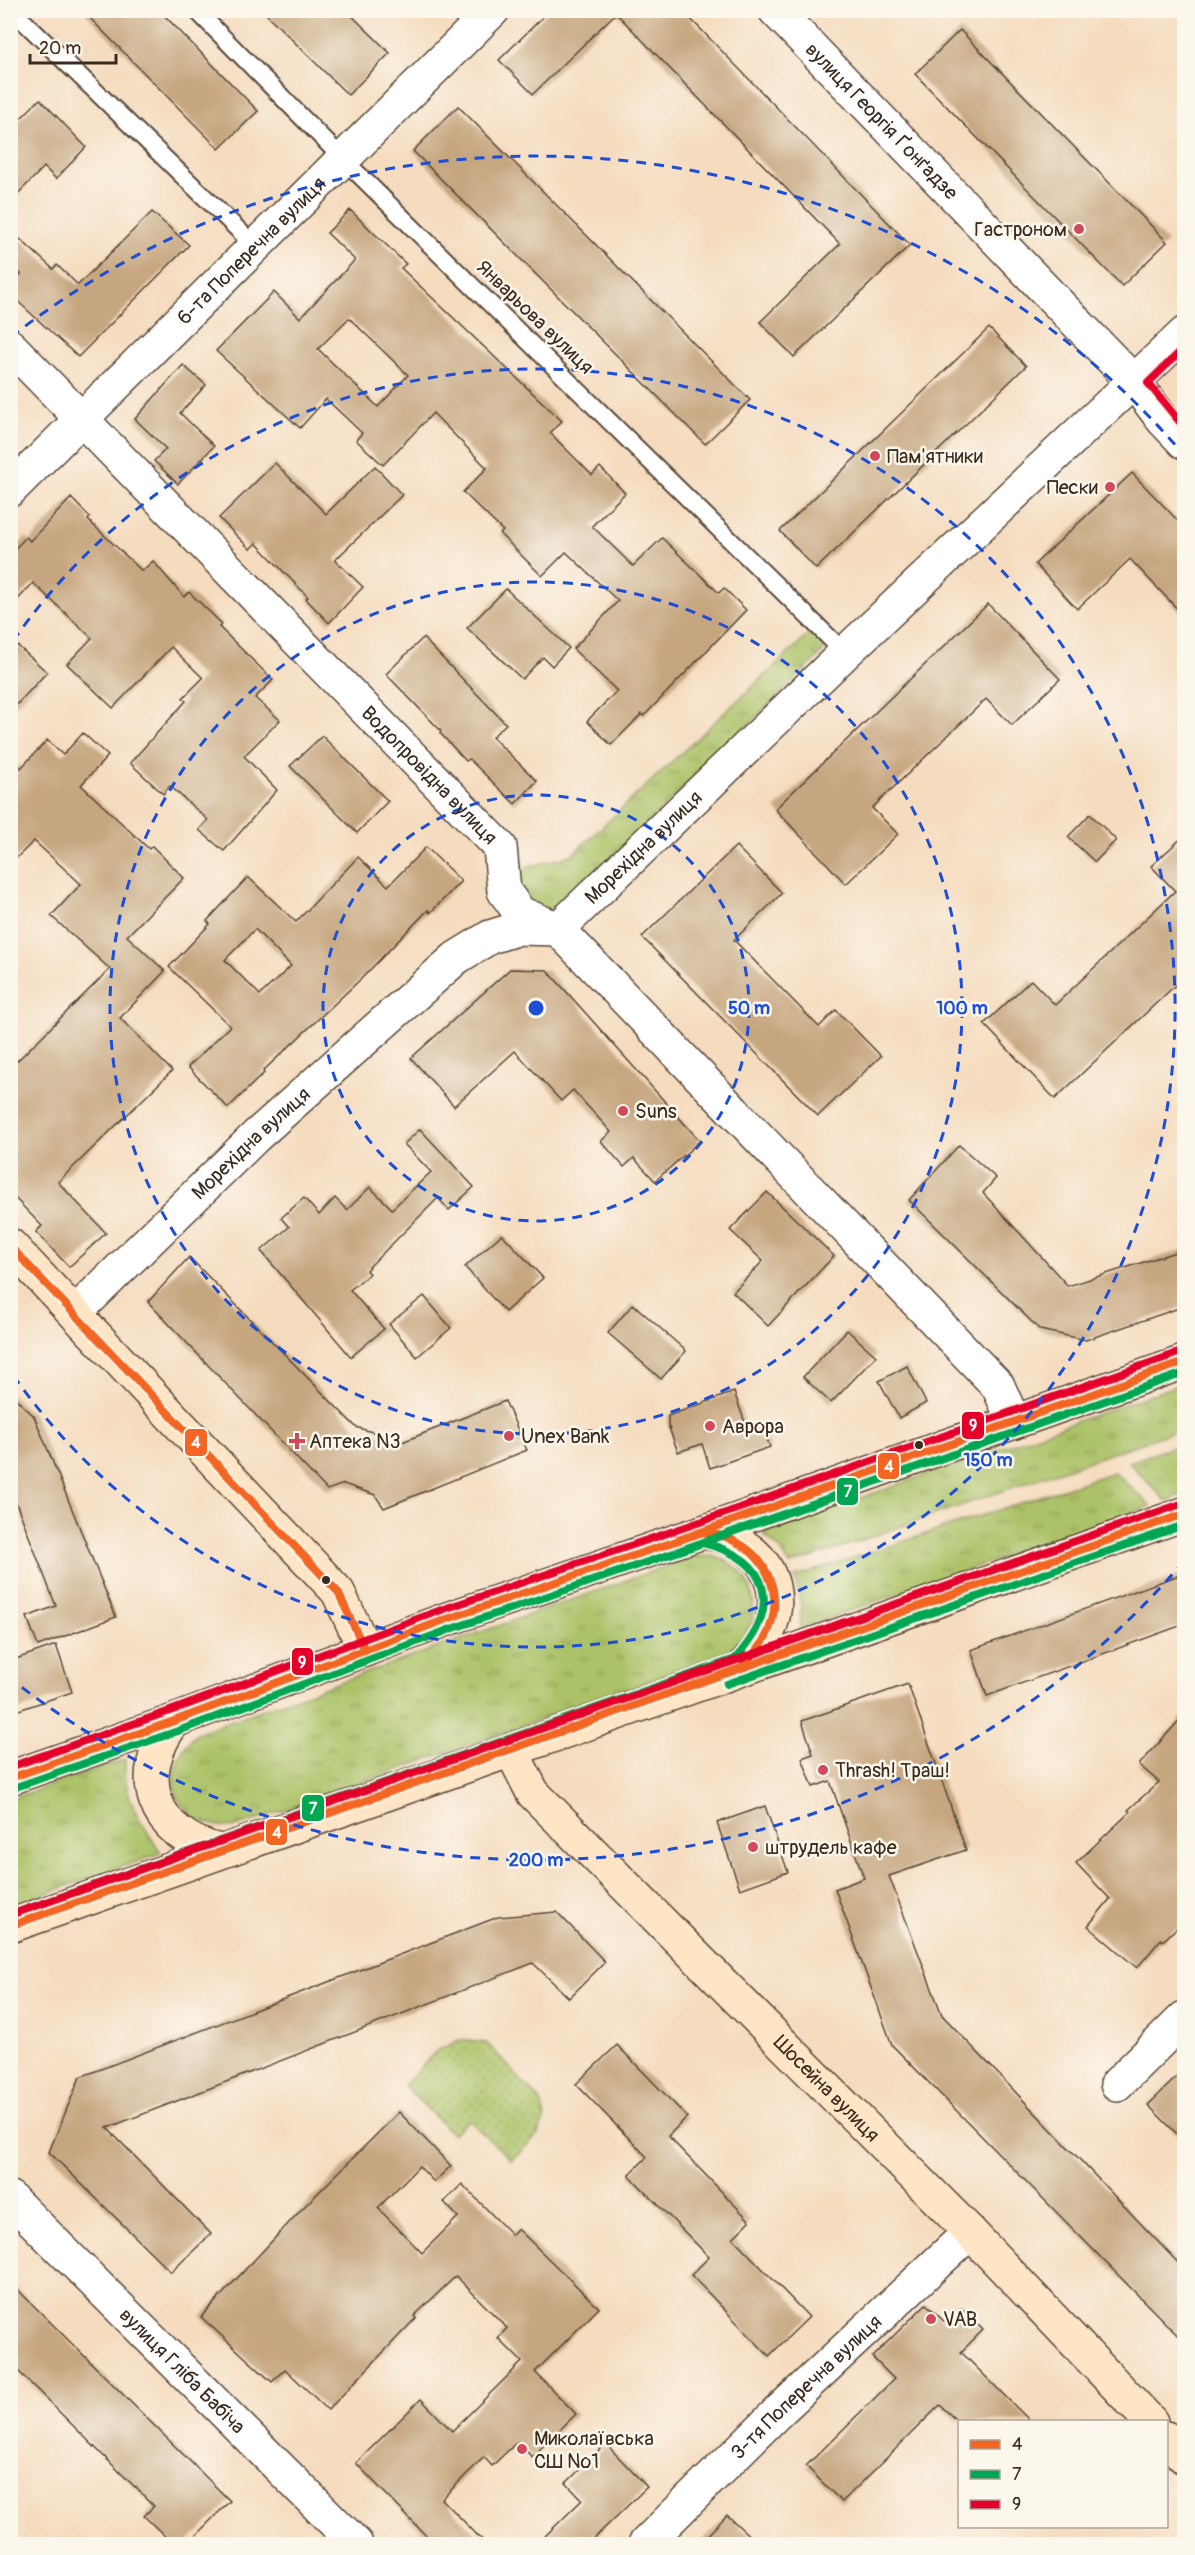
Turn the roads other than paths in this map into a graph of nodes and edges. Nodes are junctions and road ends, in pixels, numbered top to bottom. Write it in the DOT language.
graph roads {
  1 [pos="12,10"];
  2 [pos="196,10"];
  3 [pos="493,10"];
  4 [pos="775,10"];
  5 [pos="344,160"];
  6 [pos="256,247"];
  7 [pos="1185,334"];
  8 [pos="10,346"];
  9 [pos="1134,382"];
  10 [pos="82,419"];
  11 [pos="1185,442"];
  12 [pos="10,490"];
  13 [pos="845,653"];
  14 [pos="558,929"];
  15 [pos="10,1245"];
  16 [pos="76,1312"];
  17 [pos="1185,1362"];
  18 [pos="1014,1422"];
  19 [pos="1185,1514"];
  20 [pos="703,1532"];
  21 [pos="365,1650"];
  22 [pos="741,1668"];
  23 [pos="174,1721"];
  24 [pos="511,1750"];
  25 [pos="10,1778"];
  26 [pos="220,1851"];
  27 [pos="10,1926"];
  28 [pos="1185,2018"];
  29 [pos="1118,2084"];
  30 [pos="10,2198"];
  31 [pos="970,2232"];
  32 [pos="1149,2420"];
  33 [pos="1168,2439"];
  34 [pos="1185,2457"];
  35 [pos="356,2544"];
  36 [pos="645,2544"];
  1 -- 6 [label="lane"];
  2 -- 5 [label="lane, Январьова вулиця"];
  3 -- 5 [label="street, 6-та Поперечна вулиця"];
  4 -- 9 [label="street, вулиця Георгія Ґонґадзе"];
  5 -- 6 [label="street, 6-та Поперечна вулиця"];
  5 -- 13 [label="lane, Январьова вулиця"];
  6 -- 10 [label="street, 6-та Поперечна вулиця"];
  7 -- 9 [label="street, Морехідна вулиця"];
  8 -- 10 [label="street, Водопровідна вулиця"];
  9 -- 11 [label="street, вулиця Георгія Ґонґадзе"];
  9 -- 13 [label="street, Морехідна вулиця"];
  10 -- 12 [label="street, 6-та Поперечна вулиця"];
  10 -- 14 [label="street, Водопровідна вулиця"];
  13 -- 14 [label="street, Морехідна вулиця"];
  14 -- 16 [label="street, Морехідна вулиця"];
  14 -- 18 [label="street, Водопровідна вулиця"];
  15 -- 16 [label="main road"];
  16 -- 21 [label="main road"];
  17 -- 18 [label="main road"];
  18 -- 20 [label="main road"];
  19 -- 22 [label="main road"];
  20 -- 21 [label="main road"];
  20 -- 22 [label="main road"];
  21 -- 23 [label="main road"];
  22 -- 24 [label="main road"];
  23 -- 25 [label="main road"];
  23 -- 26 [label="main road"];
  24 -- 26 [label="main road"];
  24 -- 31 [label="main road, Шосейна вулиця"];
  26 -- 27 [label="main road"];
  28 -- 29 [label="street"];
  30 -- 35 [label="street, вулиця Гліба Бабіча"];
  31 -- 32 [label="main road, Шосейна вулиця"];
  31 -- 36 [label="street, 3-тя Поперечна вулиця"];
  33 -- 34 [label="main road"];
}
